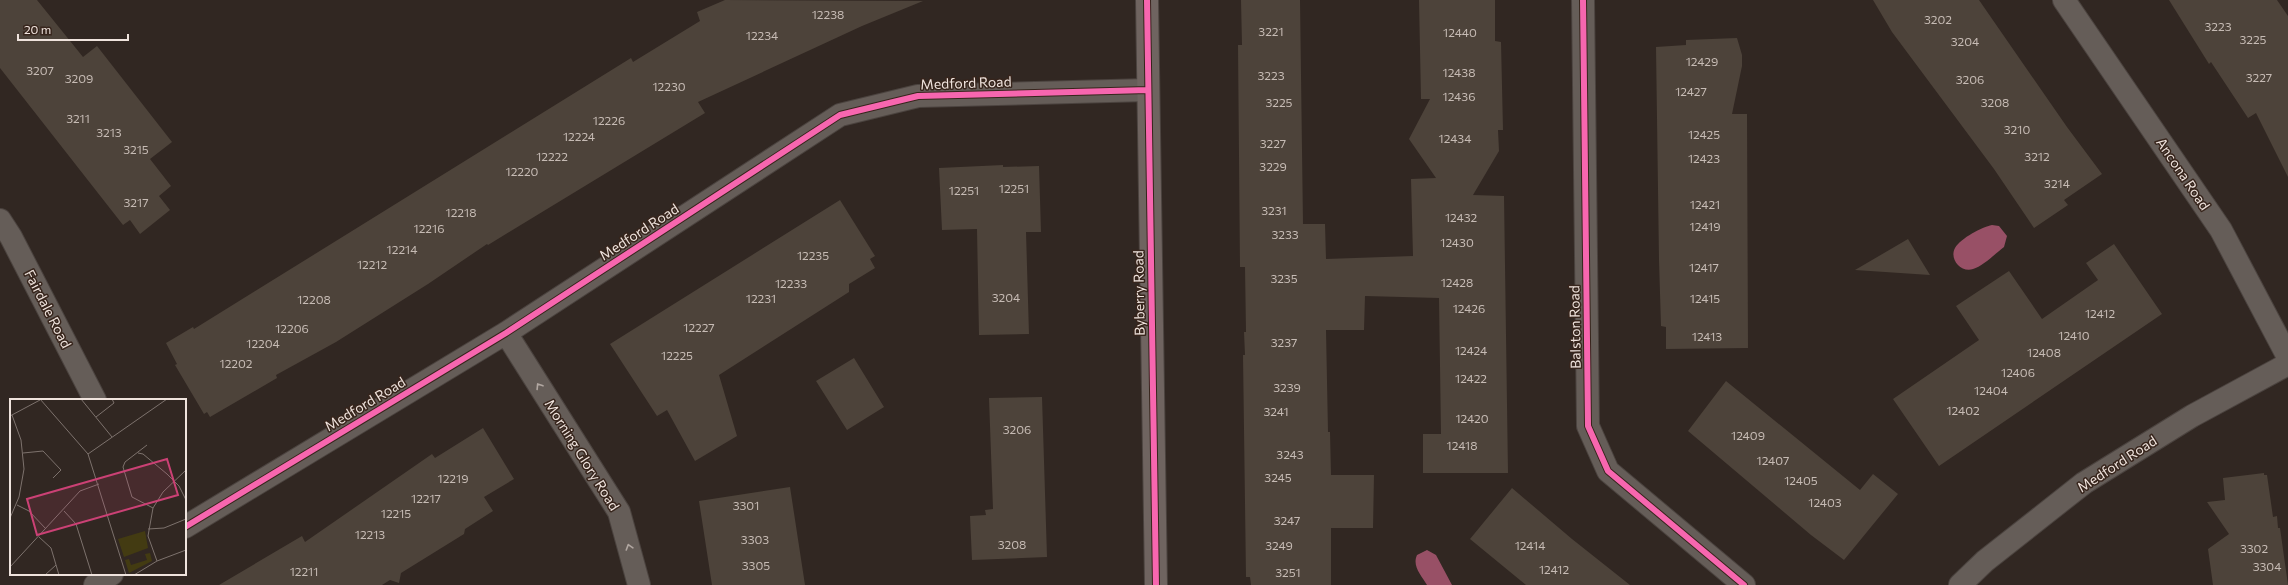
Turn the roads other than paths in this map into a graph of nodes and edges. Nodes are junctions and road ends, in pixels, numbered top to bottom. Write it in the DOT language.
graph roads {
  1 [pos="1147,0"];
  2 [pos="1583,0"];
  3 [pos="2064,0"];
  4 [pos="1148,90"];
  5 [pos="0,220"];
  6 [pos="506,333"];
  7 [pos="2288,357"];
  8 [pos="2288,364"];
  9 [pos="93,399"];
  10 [pos="186,526"];
  11 [pos="110,575"];
  12 [pos="95,585"];
  13 [pos="640,585"];
  14 [pos="1156,585"];
  15 [pos="1744,585"];
  16 [pos="1960,585"];
  1 -- 4 [label="street, Byberry Road"];
  2 -- 15 [label="street, Balston Road"];
  3 -- 7 [label="street, Ancona Road"];
  4 -- 6 [label="street, Medford Road"];
  4 -- 14 [label="street, Byberry Road"];
  5 -- 9 [label="street, Fairdale Road"];
  6 -- 10 [label="street, Medford Road"];
  13 -- 6 [label="street, Morning Glory Road, one-way"];
  8 -- 16 [label="street, Medford Road"];
  11 -- 12 [label="street"];
}
